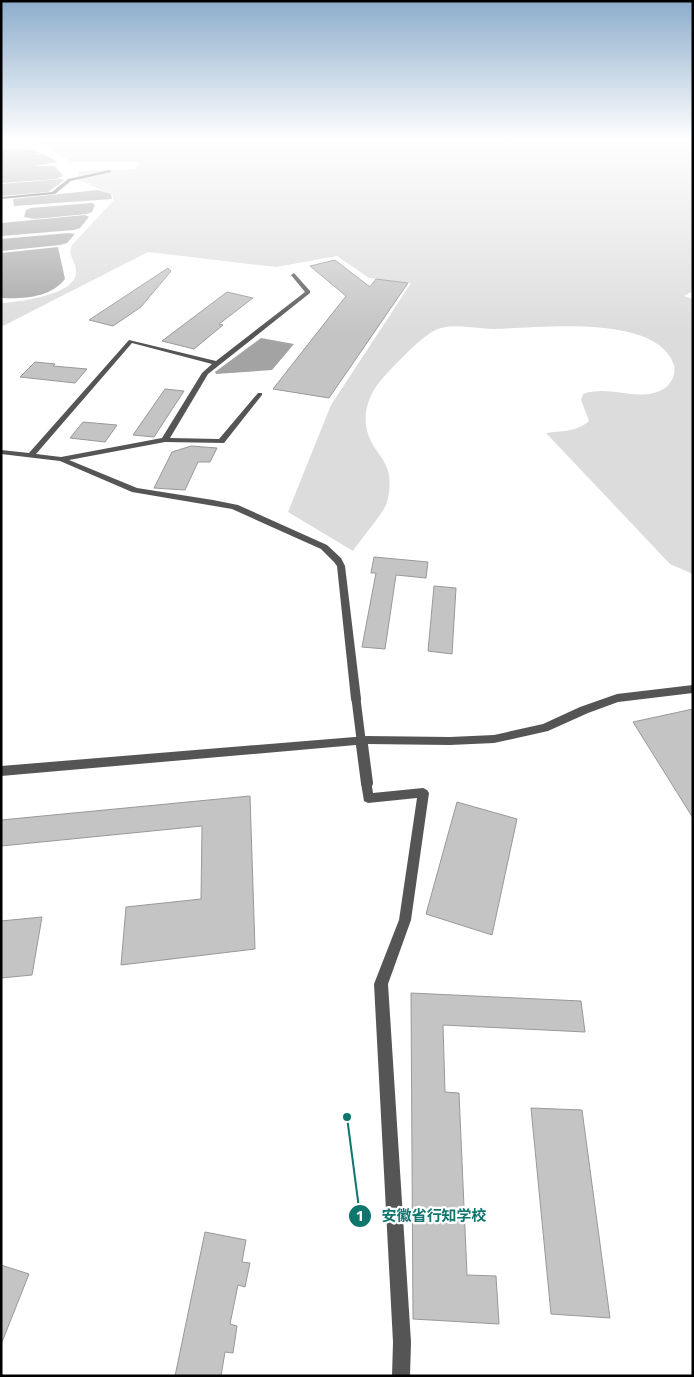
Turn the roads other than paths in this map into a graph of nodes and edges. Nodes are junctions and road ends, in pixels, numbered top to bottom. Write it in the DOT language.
graph roads {
  1 [pos="294,276"];
  2 [pos="216,363"];
  3 [pos="260,394"];
  4 [pos="165,440"];
  5 [pos="1,452"];
  6 [pos="31,456"];
  7 [pos="61,459"];
  8 [pos="693,689"];
  9 [pos="1,771"];
  10 [pos="401,1376"];
  1 -- 2 [label="street"];
  2 -- 4 [label="street"];
  2 -- 6 [label="street"];
  3 -- 4 [label="street"];
  4 -- 7 [label="street"];
  5 -- 6 [label="street"];
  6 -- 7 [label="street"];
  7 -- 10 [label="street, bridge"];
  8 -- 9 [label="street"];
}
